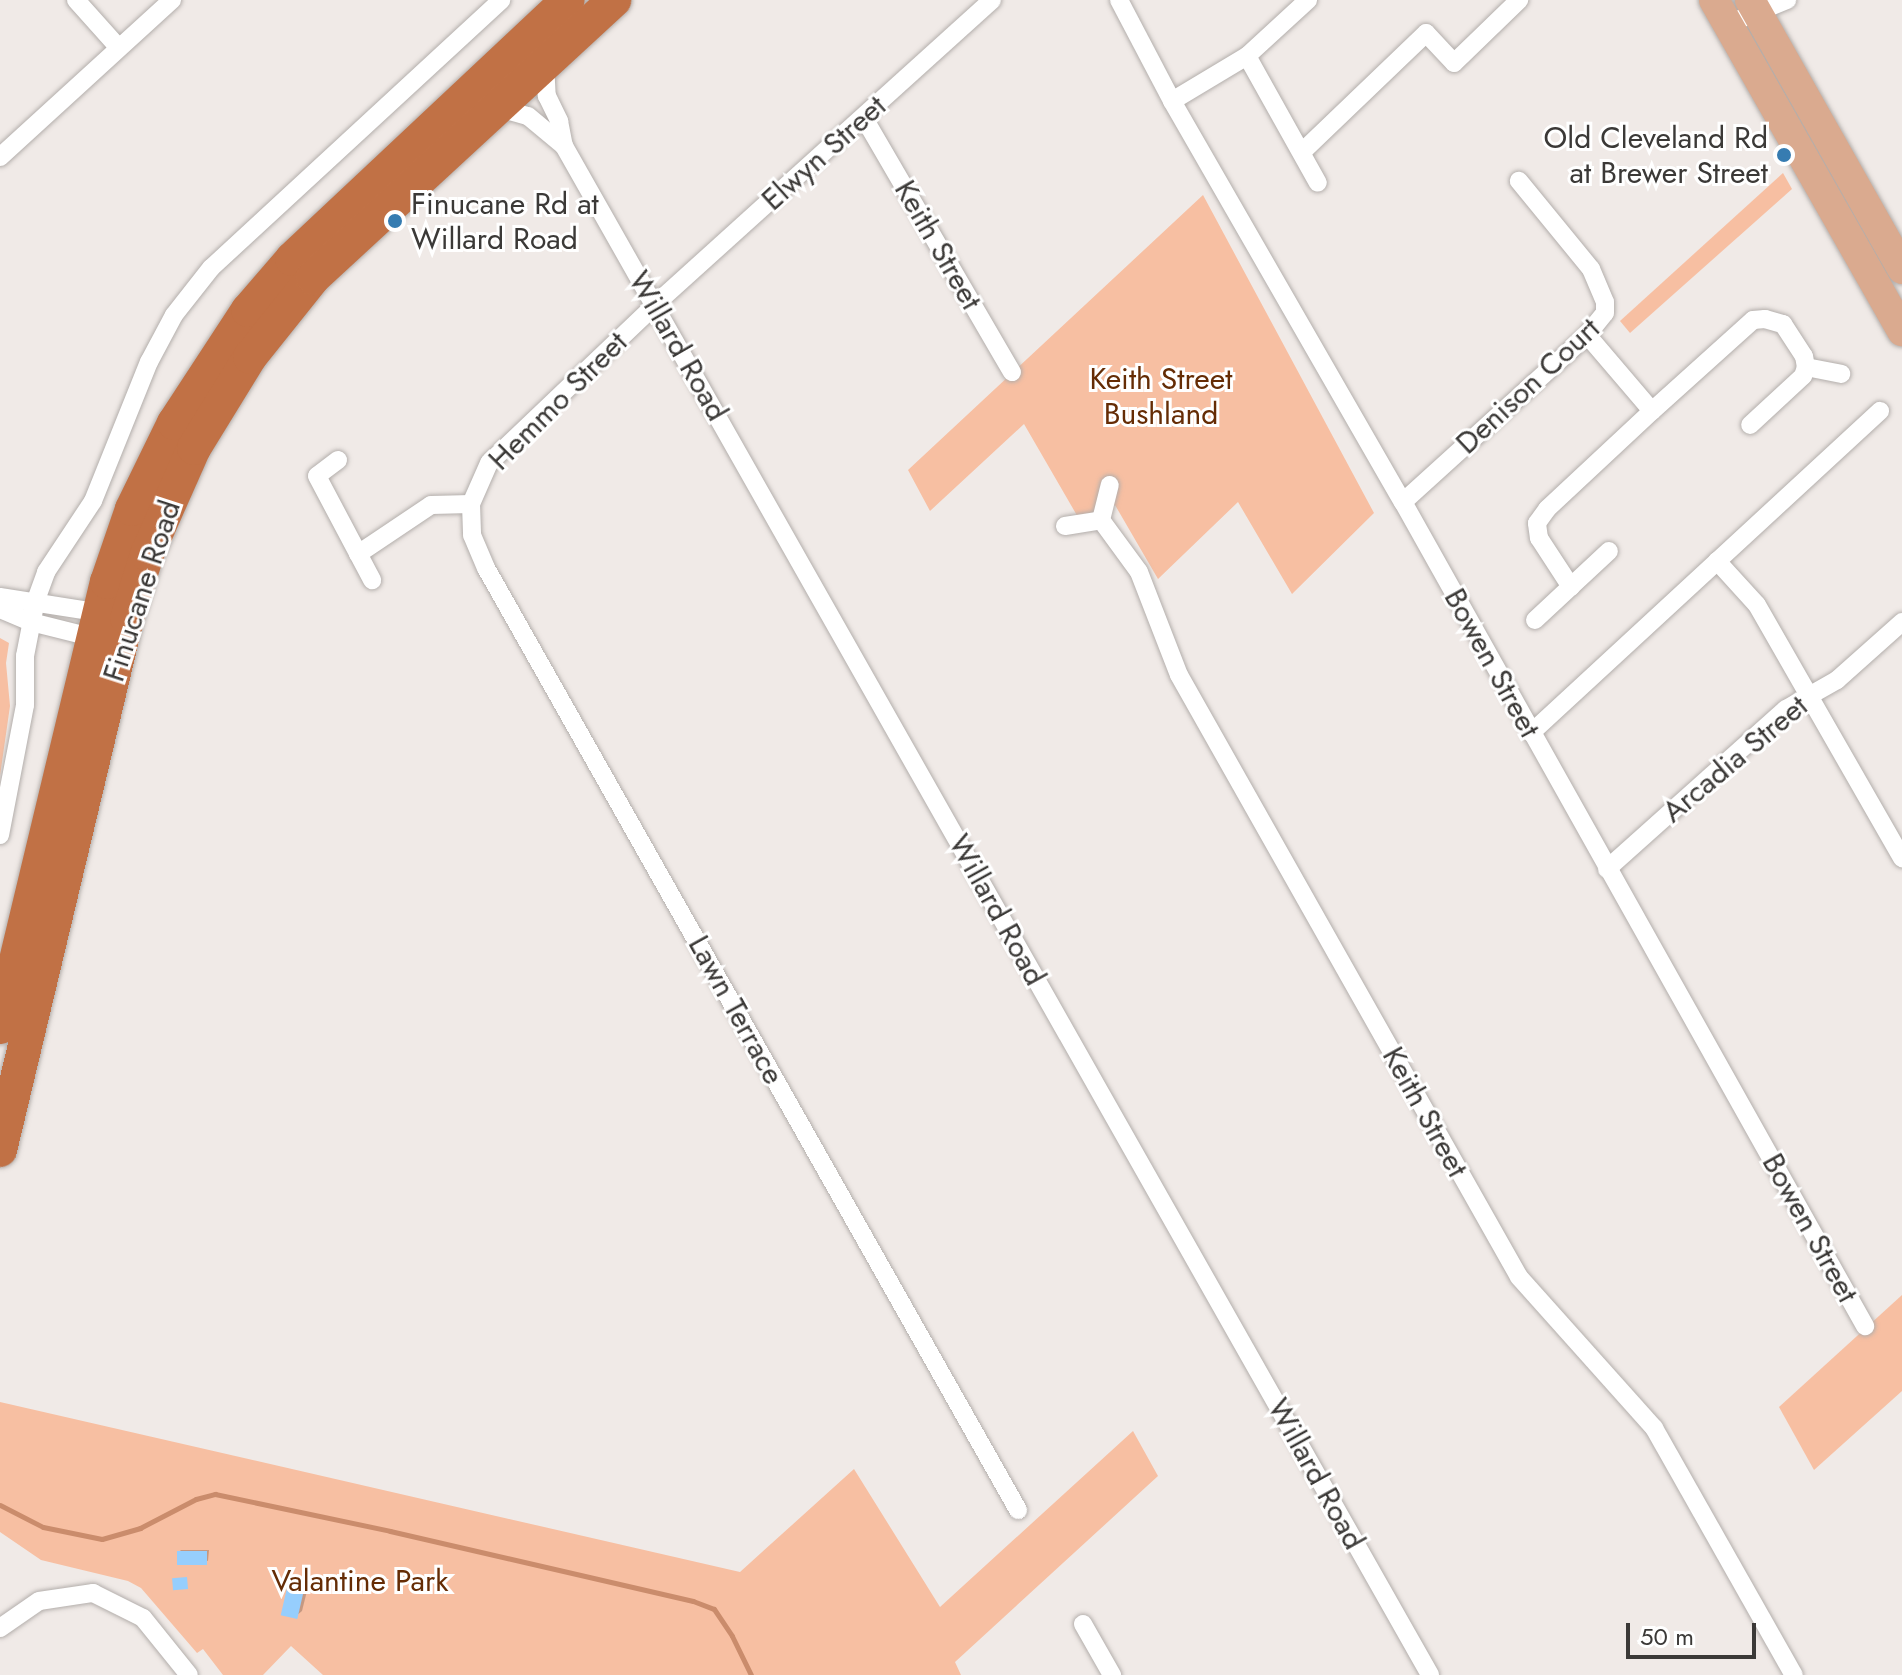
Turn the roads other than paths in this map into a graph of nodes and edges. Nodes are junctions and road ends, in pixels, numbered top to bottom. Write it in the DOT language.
graph roads {
  1 [pos="76,0"];
  2 [pos="172,0"];
  3 [pos="501,0"];
  4 [pos="568,0"];
  5 [pos="614,0"];
  6 [pos="992,0"];
  7 [pos="1120,0"];
  8 [pos="1308,0"];
  9 [pos="1787,0"];
  10 [pos="1512,2"];
  11 [pos="1754,6"];
  12 [pos="1721,12"];
  13 [pos="119,48"];
  14 [pos="1247,56"];
  15 [pos="545,63"];
  16 [pos="1172,101"];
  17 [pos="496,107"];
  18 [pos="864,118"];
  19 [pos="564,146"];
  20 [pos="1302,152"];
  21 [pos="0,157"];
  22 [pos="1519,181"];
  23 [pos="1318,183"];
  24 [pos="1902,269"];
  25 [pos="655,305"];
  26 [pos="1902,331"];
  27 [pos="1587,335"];
  28 [pos="235,354"];
  29 [pos="1806,367"];
  30 [pos="1012,372"];
  31 [pos="1841,374"];
  32 [pos="1652,411"];
  33 [pos="1880,411"];
  34 [pos="1750,425"];
  35 [pos="338,460"];
  36 [pos="1110,485"];
  37 [pos="1403,502"];
  38 [pos="471,504"];
  39 [pos="1101,520"];
  40 [pos="1065,526"];
  41 [pos="1609,551"];
  42 [pos="358,554"];
  43 [pos="1717,561"];
  44 [pos="372,580"];
  45 [pos="1571,587"];
  46 [pos="0,597"];
  47 [pos="36,600"];
  48 [pos="0,609"];
  49 [pos="1535,620"];
  50 [pos="31,622"];
  51 [pos="1902,622"];
  52 [pos="109,628"];
  53 [pos="1807,697"];
  54 [pos="1531,733"];
  55 [pos="0,835"];
  56 [pos="1902,858"];
  57 [pos="1607,869"];
  58 [pos="0,1027"];
  59 [pos="0,1150"];
  60 [pos="1865,1326"];
  61 [pos="1018,1510"];
  62 [pos="1083,1624"];
  63 [pos="0,1628"];
  64 [pos="189,1675"];
  65 [pos="1112,1675"];
  66 [pos="1430,1675"];
  67 [pos="1794,1675"];
  1 -- 13 [label="street"];
  2 -- 13 [label="street"];
  3 -- 47 [label="street"];
  4 -- 28 [label="highway, Finucane Road"];
  5 -- 15 [label="highway, Finucane Road"];
  6 -- 18 [label="street, Elwyn Street"];
  7 -- 16 [label="street, Bowen Street"];
  8 -- 14 [label="street"];
  9 -- 11 [label="street"];
  10 -- 20 [label="street"];
  11 -- 12 [label="street"];
  11 -- 24 [label="main road"];
  12 -- 26 [label="main road"];
  13 -- 21 [label="street"];
  14 -- 16 [label="street"];
  14 -- 20 [label="street"];
  15 -- 17 [label="highway, Finucane Road"];
  15 -- 19 [label="street, Willard Road"];
  16 -- 37 [label="street, Bowen Street"];
  17 -- 19 [label="street, Willard Road"];
  17 -- 28 [label="highway, Finucane Road"];
  18 -- 25 [label="street, Elwyn Street"];
  18 -- 30 [label="street, Keith Street"];
  19 -- 25 [label="street, Willard Road"];
  20 -- 23 [label="street"];
  22 -- 27 [label="street, Denison Court"];
  25 -- 38 [label="street, Hemmo Street"];
  25 -- 66 [label="street, Willard Road"];
  27 -- 32 [label="street"];
  27 -- 37 [label="street, Denison Court"];
  28 -- 52 [label="highway, Finucane Road"];
  29 -- 31 [label="street"];
  29 -- 32 [label="street"];
  29 -- 34 [label="street"];
  32 -- 45 [label="street"];
  33 -- 43 [label="street"];
  35 -- 42 [label="street"];
  36 -- 39 [label="street"];
  37 -- 54 [label="street, Bowen Street"];
  38 -- 42 [label="street"];
  38 -- 61 [label="street, Lawn Terrace"];
  39 -- 40 [label="street"];
  39 -- 67 [label="street, Keith Street"];
  41 -- 45 [label="street"];
  42 -- 44 [label="street"];
  43 -- 53 [label="street"];
  43 -- 54 [label="street"];
  45 -- 49 [label="street"];
  46 -- 47 [label="street"];
  47 -- 50 [label="street"];
  47 -- 52 [label="street"];
  48 -- 50 [label="street"];
  50 -- 52 [label="street"];
  50 -- 55 [label="street"];
  51 -- 53 [label="street, Arcadia Street"];
  52 -- 58 [label="highway, Finucane Road"];
  52 -- 59 [label="highway, Finucane Road"];
  53 -- 56 [label="street"];
  53 -- 57 [label="street, Arcadia Street"];
  54 -- 57 [label="street, Bowen Street"];
  57 -- 60 [label="street, Bowen Street"];
  62 -- 65 [label="street"];
  63 -- 64 [label="street"];
}
